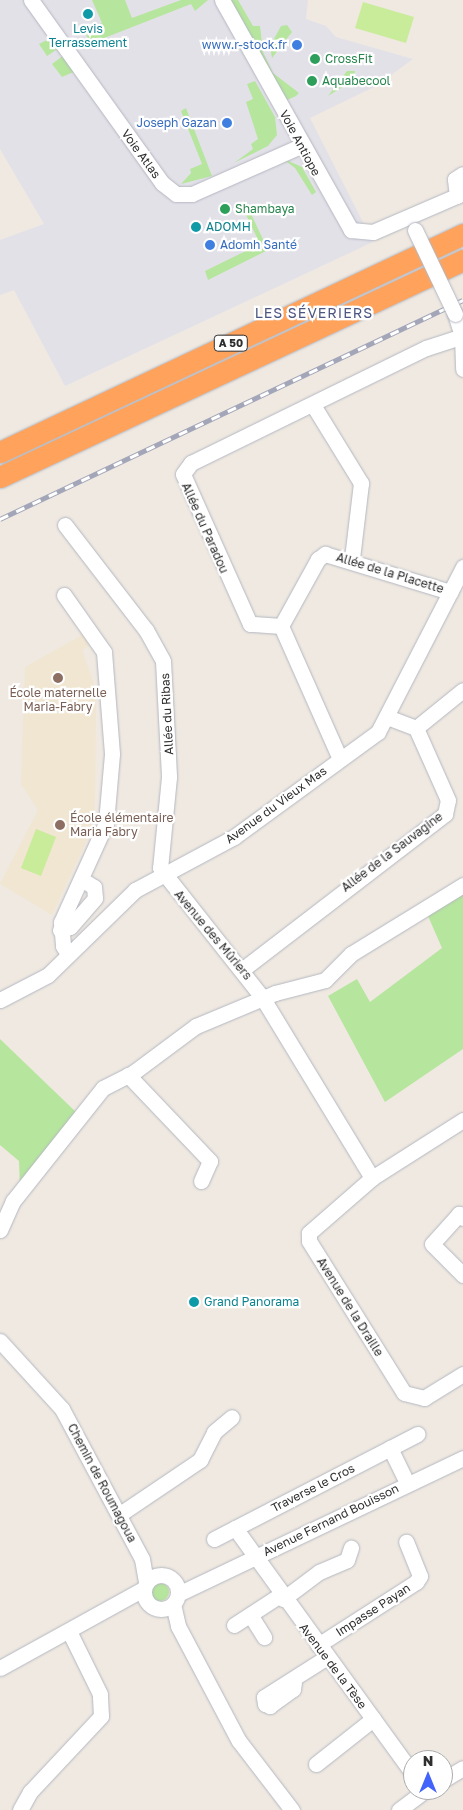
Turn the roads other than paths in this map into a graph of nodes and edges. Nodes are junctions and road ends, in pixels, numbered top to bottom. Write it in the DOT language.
graph roads {
  1 [pos="31,0"];
  2 [pos="222,0"];
  3 [pos="301,146"];
  4 [pos="463,174"];
  5 [pos="460,194"];
  6 [pos="412,223"];
  7 [pos="463,234"];
  8 [pos="463,260"];
  9 [pos="462,336"];
  10 [pos="463,369"];
  11 [pos="313,405"];
  12 [pos="0,452"];
  13 [pos="0,476"];
  14 [pos="65,525"];
  15 [pos="352,559"];
  16 [pos="463,567"];
  17 [pos="450,592"];
  18 [pos="64,596"];
  19 [pos="281,626"];
  20 [pos="463,690"];
  21 [pos="387,717"];
  22 [pos="416,728"];
  23 [pos="340,758"];
  24 [pos="163,873"];
  25 [pos="81,879"];
  26 [pos="463,885"];
  27 [pos="60,930"];
  28 [pos="68,954"];
  29 [pos="243,969"];
  30 [pos="262,998"];
  31 [pos="0,1000"];
  32 [pos="128,1075"];
  33 [pos="463,1120"];
  34 [pos="372,1178"];
  35 [pos="201,1181"];
  36 [pos="463,1218"];
  37 [pos="0,1230"];
  38 [pos="463,1274"];
  39 [pos="0,1341"];
  40 [pos="463,1374"];
  41 [pos="232,1417"];
  42 [pos="417,1434"];
  43 [pos="390,1448"];
  44 [pos="463,1458"];
  45 [pos="407,1483"];
  46 [pos="120,1514"];
  47 [pos="235,1528"];
  48 [pos="214,1539"];
  49 [pos="406,1542"];
  50 [pos="351,1548"];
  51 [pos="254,1558"];
  52 [pos="142,1559"];
  53 [pos="145,1585"];
  54 [pos="166,1595"];
  55 [pos="281,1597"];
  56 [pos="124,1603"];
  57 [pos="251,1616"];
  58 [pos="234,1626"];
  59 [pos="69,1631"];
  60 [pos="264,1637"];
  61 [pos="322,1651"];
  62 [pos="0,1668"];
  63 [pos="294,1682"];
  64 [pos="373,1720"];
  65 [pos="403,1760"];
  66 [pos="316,1764"];
  67 [pos="412,1800"];
  68 [pos="20,1810"];
  69 [pos="292,1810"];
  70 [pos="399,1810"];
  1 -- 3 [label="street, Voie Atlas"];
  2 -- 3 [label="street, Voie Antiope"];
  3 -- 6 [label="street, Voie Antiope"];
  4 -- 5 [label="street"];
  5 -- 6 [label="street"];
  6 -- 9 [label="street, bridge"];
  7 -- 12 [label="highway, A 50"];
  8 -- 13 [label="highway, A 50"];
  9 -- 10 [label="street"];
  9 -- 11 [label="street, Allée du Paradou"];
  11 -- 15 [label="street"];
  11 -- 19 [label="street, Allée du Paradou"];
  14 -- 24 [label="street, Allée du Ribas"];
  15 -- 17 [label="street, Allée de la Placette"];
  15 -- 19 [label="street, Allée de la Placette"];
  16 -- 17 [label="street, Avenue du Vieux Mas"];
  17 -- 21 [label="street, Avenue du Vieux Mas"];
  18 -- 25 [label="street"];
  19 -- 23 [label="street"];
  20 -- 22 [label="street"];
  21 -- 22 [label="street"];
  21 -- 23 [label="street, Avenue du Vieux Mas"];
  22 -- 29 [label="street, Allée de la Sauvagine"];
  23 -- 24 [label="street, Avenue du Vieux Mas"];
  24 -- 28 [label="street, Avenue du Vieux Mas"];
  24 -- 29 [label="street, Avenue des Mûriers"];
  25 -- 27 [label="street"];
  25 -- 27 [label="street"];
  26 -- 30 [label="street"];
  27 -- 28 [label="street"];
  28 -- 31 [label="street, Avenue du Vieux Mas"];
  29 -- 30 [label="street, Avenue des Mûriers"];
  30 -- 32 [label="street"];
  30 -- 34 [label="street"];
  32 -- 35 [label="street"];
  32 -- 37 [label="street"];
  33 -- 34 [label="street, Avenue de la Draille"];
  34 -- 40 [label="street, Avenue de la Draille"];
  36 -- 38 [label="street"];
  39 -- 46 [label="street, Chemin de Roumagoua"];
  41 -- 46 [label="street"];
  42 -- 43 [label="street, Traverse le Cros"];
  43 -- 45 [label="street"];
  43 -- 47 [label="street, Traverse le Cros"];
  44 -- 45 [label="street, Avenue Fernand Bouisson"];
  45 -- 51 [label="street, Avenue Fernand Bouisson"];
  46 -- 52 [label="street, Chemin de Roumagoua"];
  47 -- 48 [label="street, Traverse le Cros"];
  47 -- 51 [label="street"];
  49 -- 61 [label="street, Impasse Payan"];
  50 -- 55 [label="street"];
  51 -- 54 [label="street, Avenue Fernand Bouisson"];
  51 -- 55 [label="street, Avenue de la Tèse"];
  52 -- 53 [label="street, Chemin de Roumagoua"];
  52 -- 54 [label="street, Chemin de Roumagoua"];
  53 -- 54 [label="street"];
  53 -- 54 [label="street, Chemin de Roumagoua"];
  53 -- 56 [label="street"];
  54 -- 56 [label="street, Avenue Fernand Bouisson"];
  54 -- 69 [label="street"];
  55 -- 57 [label="street"];
  55 -- 61 [label="street, Avenue de la Tèse"];
  56 -- 59 [label="street"];
  57 -- 58 [label="street"];
  57 -- 60 [label="street"];
  59 -- 62 [label="street"];
  59 -- 68 [label="street"];
  61 -- 63 [label="street"];
  61 -- 64 [label="street, Avenue de la Tèse"];
  64 -- 65 [label="street, Avenue de la Tèse"];
  64 -- 66 [label="street"];
  67 -- 70 [label="street"];
}
